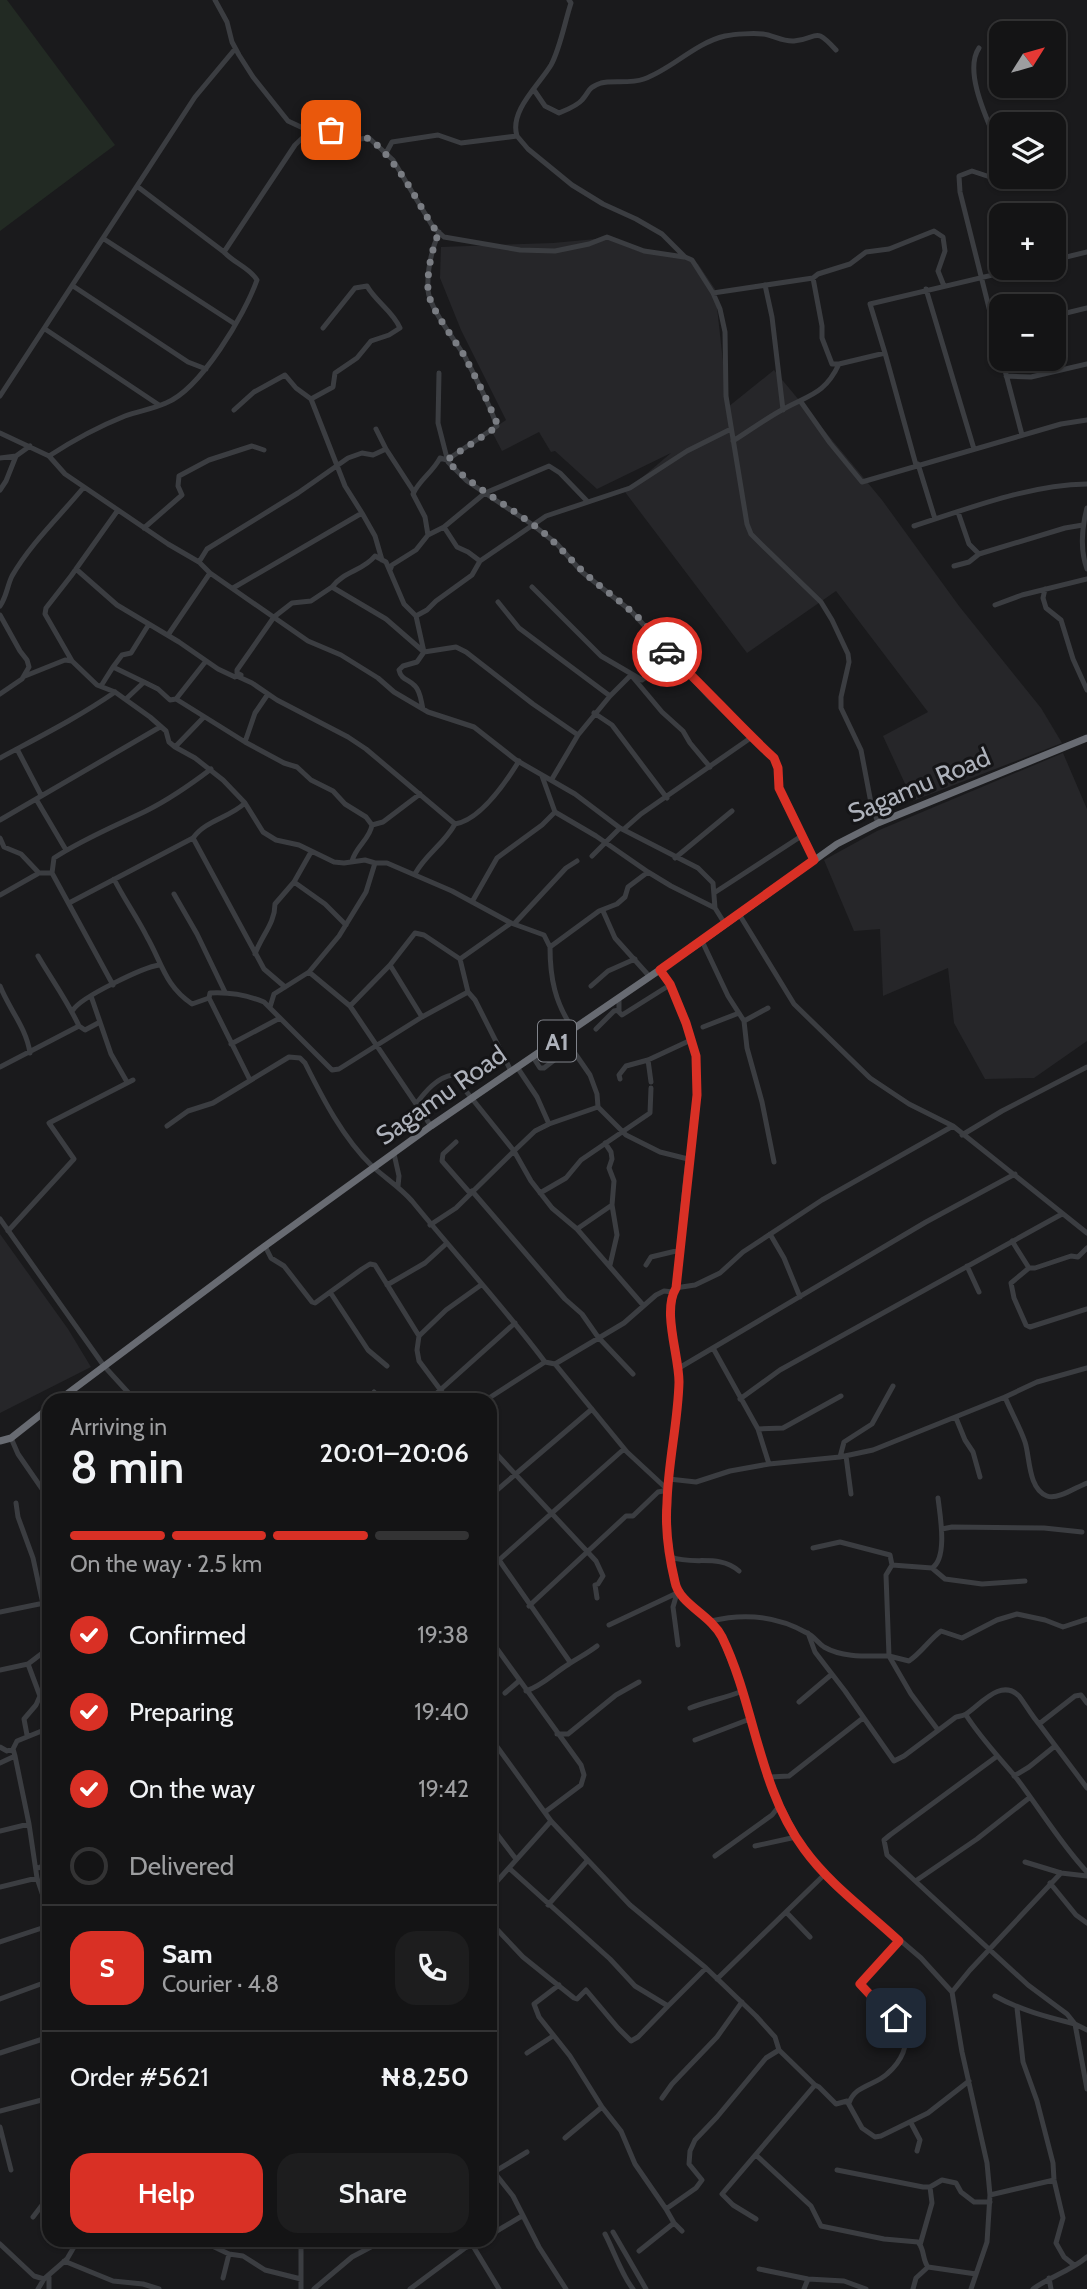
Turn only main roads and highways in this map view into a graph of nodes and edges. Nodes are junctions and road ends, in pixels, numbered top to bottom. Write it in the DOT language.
graph roads {
  1 [pos="1087,738"];
  2 [pos="68,1393"];
  3 [pos="42,1414"];
  4 [pos="0,1441"];
  1 -- 2 [label="highway, Sagamu Road / A1"];
  3 -- 4 [label="highway"];
}
